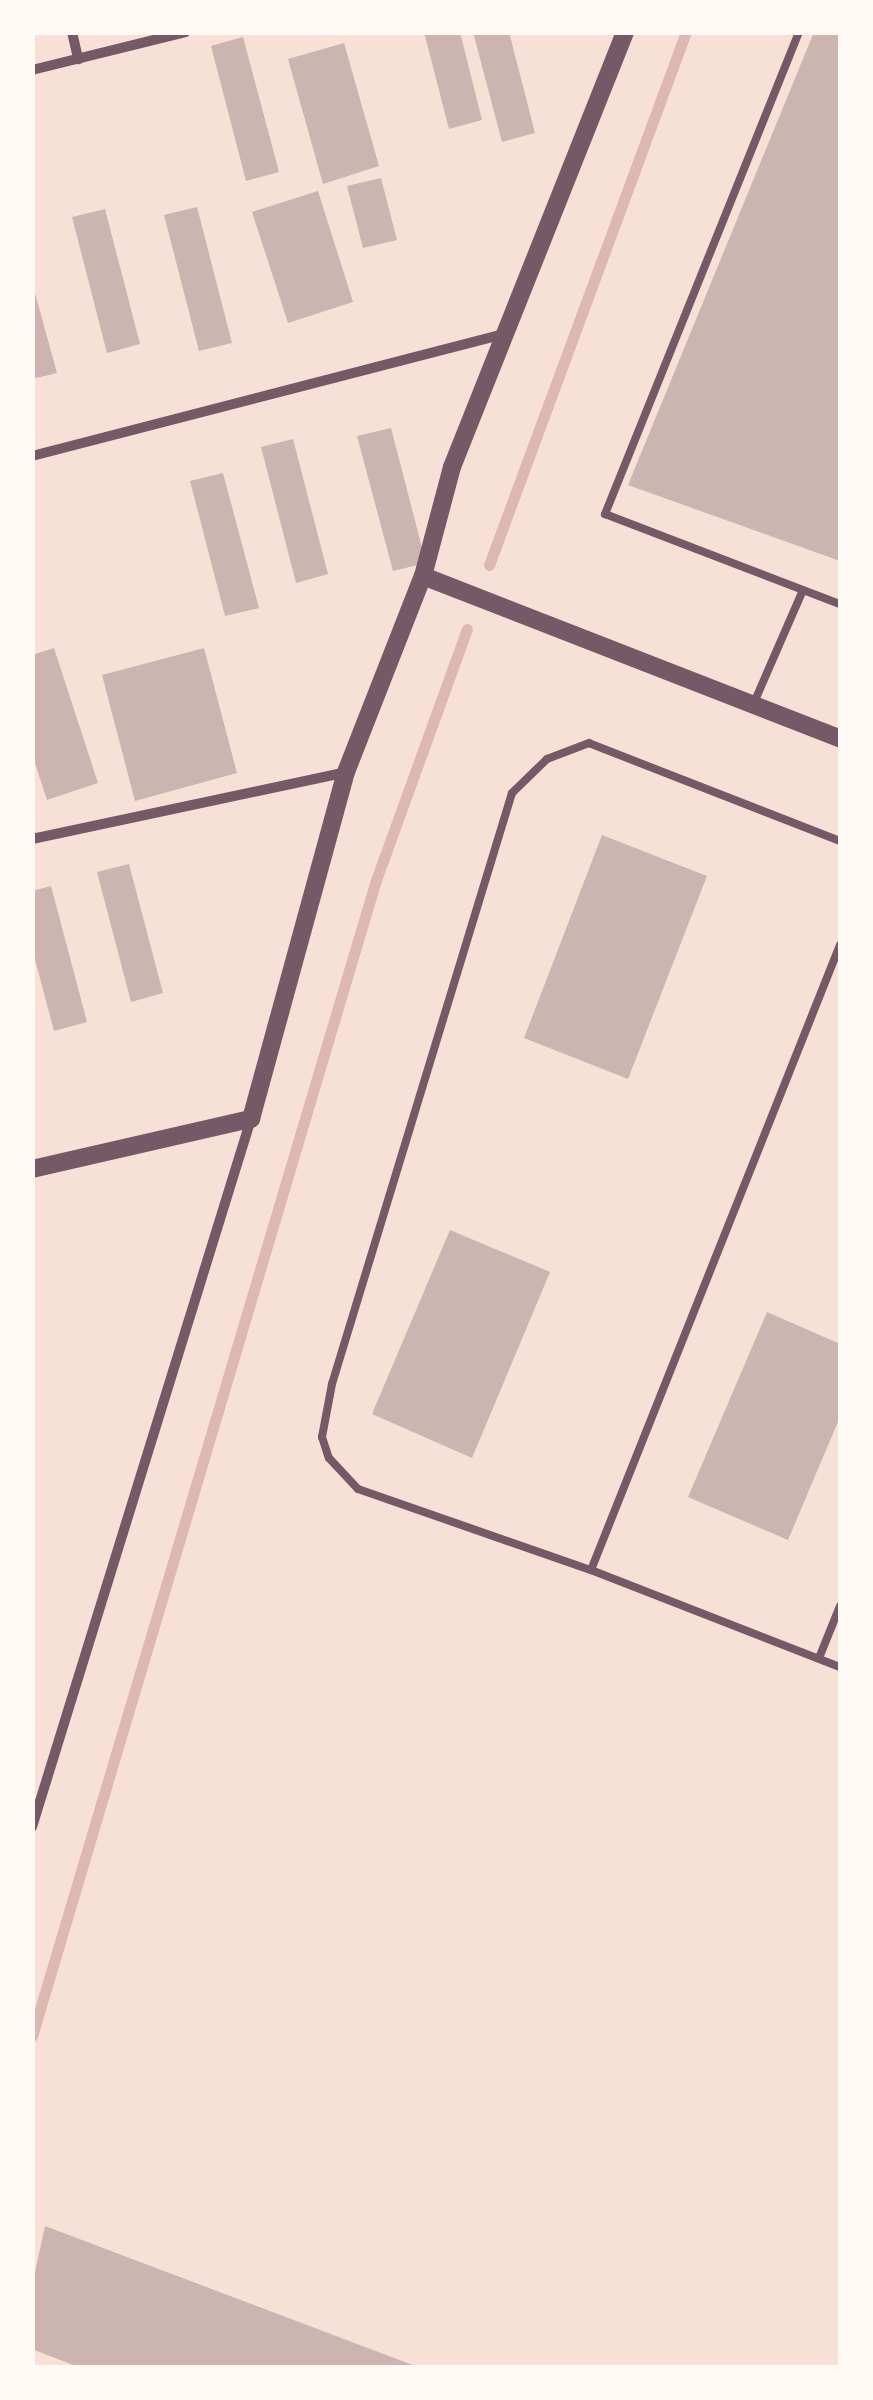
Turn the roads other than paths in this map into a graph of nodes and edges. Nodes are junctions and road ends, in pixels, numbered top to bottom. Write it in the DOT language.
graph roads {
  1 [pos="72,32"];
  2 [pos="186,32"];
  3 [pos="624,32"];
  4 [pos="799,32"];
  5 [pos="78,59"];
  6 [pos="32,70"];
  7 [pos="504,334"];
  8 [pos="32,456"];
  9 [pos="422,576"];
  10 [pos="803,590"];
  11 [pos="840,604"];
  12 [pos="753,704"];
  13 [pos="840,739"];
  14 [pos="346,772"];
  15 [pos="32,840"];
  16 [pos="840,841"];
  17 [pos="840,946"];
  18 [pos="251,1119"];
  19 [pos="32,1168"];
  20 [pos="591,1570"];
  21 [pos="840,1606"];
  22 [pos="819,1658"];
  23 [pos="840,1667"];
  24 [pos="32,1827"];
  1 -- 5 [label="street"];
  2 -- 5 [label="street"];
  3 -- 7 [label="street"];
  4 -- 10 [label="lane"];
  5 -- 6 [label="street"];
  7 -- 8 [label="street"];
  7 -- 9 [label="street"];
  9 -- 12 [label="street"];
  9 -- 14 [label="street"];
  10 -- 11 [label="lane"];
  10 -- 12 [label="lane"];
  12 -- 13 [label="street"];
  14 -- 15 [label="street"];
  14 -- 18 [label="street"];
  16 -- 20 [label="lane"];
  17 -- 20 [label="lane"];
  18 -- 19 [label="street"];
  18 -- 24 [label="street"];
  20 -- 22 [label="lane"];
  21 -- 22 [label="lane"];
  22 -- 23 [label="lane"];
}
